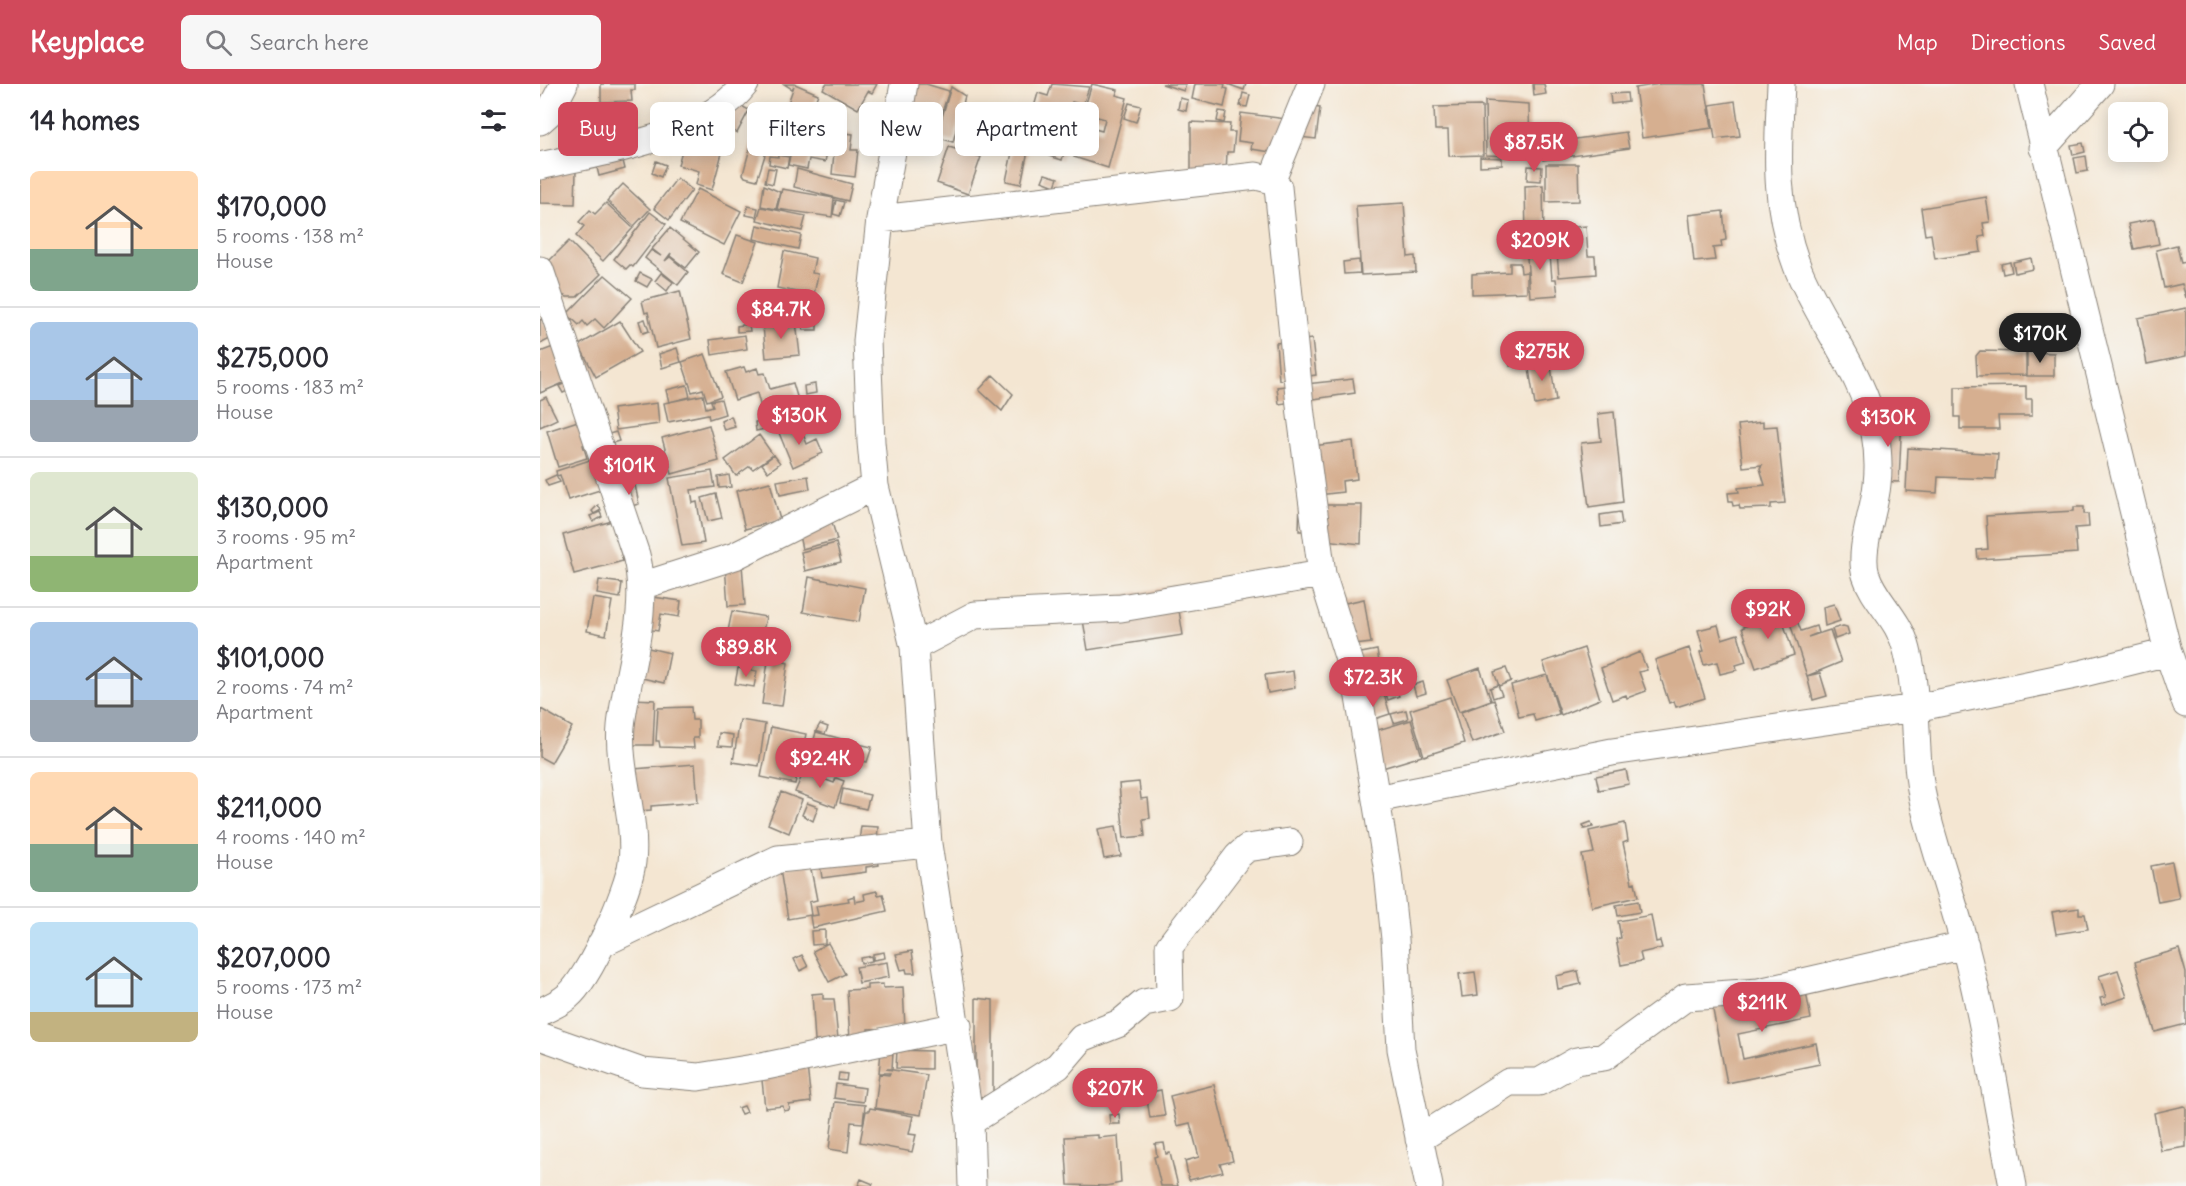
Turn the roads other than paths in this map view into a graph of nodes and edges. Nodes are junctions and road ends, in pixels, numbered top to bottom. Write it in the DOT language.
graph roads {
  1 [pos="564,84"];
  2 [pos="745,84"];
  3 [pos="904,84"];
  4 [pos="1311,84"];
  5 [pos="1781,84"];
  6 [pos="2030,84"];
  7 [pos="2100,84"];
  8 [pos="540,120"];
  9 [pos="2043,148"];
  10 [pos="540,166"];
  11 [pos="1272,180"];
  12 [pos="880,219"];
  13 [pos="540,270"];
  14 [pos="875,486"];
  15 [pos="1322,574"];
  16 [pos="641,586"];
  17 [pos="914,646"];
  18 [pos="2168,652"];
  19 [pos="2186,704"];
  20 [pos="1915,708"];
  21 [pos="1376,800"];
  22 [pos="1289,842"];
  23 [pos="927,844"];
  24 [pos="601,944"];
  25 [pos="1965,945"];
  26 [pos="540,1012"];
  27 [pos="958,1026"];
  28 [pos="540,1036"];
  29 [pos="970,1122"];
  30 [pos="1419,1139"];
  31 [pos="972,1186"];
  32 [pos="1429,1186"];
  33 [pos="2013,1186"];
  1 -- 8 [label="street"];
  2 -- 10 [label="street"];
  3 -- 12 [label="street"];
  4 -- 11 [label="street"];
  5 -- 20 [label="street"];
  6 -- 9 [label="street"];
  7 -- 9 [label="street"];
  9 -- 18 [label="street"];
  11 -- 12 [label="street"];
  11 -- 15 [label="street"];
  12 -- 14 [label="street"];
  13 -- 16 [label="street"];
  14 -- 16 [label="street"];
  14 -- 17 [label="street"];
  15 -- 17 [label="street"];
  15 -- 21 [label="street"];
  16 -- 24 [label="street"];
  17 -- 23 [label="street"];
  18 -- 19 [label="street"];
  18 -- 20 [label="street"];
  20 -- 21 [label="street"];
  20 -- 25 [label="street"];
  21 -- 30 [label="street"];
  22 -- 29 [label="street"];
  23 -- 24 [label="street"];
  23 -- 27 [label="street"];
  24 -- 26 [label="street"];
  25 -- 30 [label="street"];
  25 -- 33 [label="street"];
  27 -- 28 [label="street"];
  27 -- 29 [label="street"];
  29 -- 31 [label="street"];
  30 -- 32 [label="street"];
}
